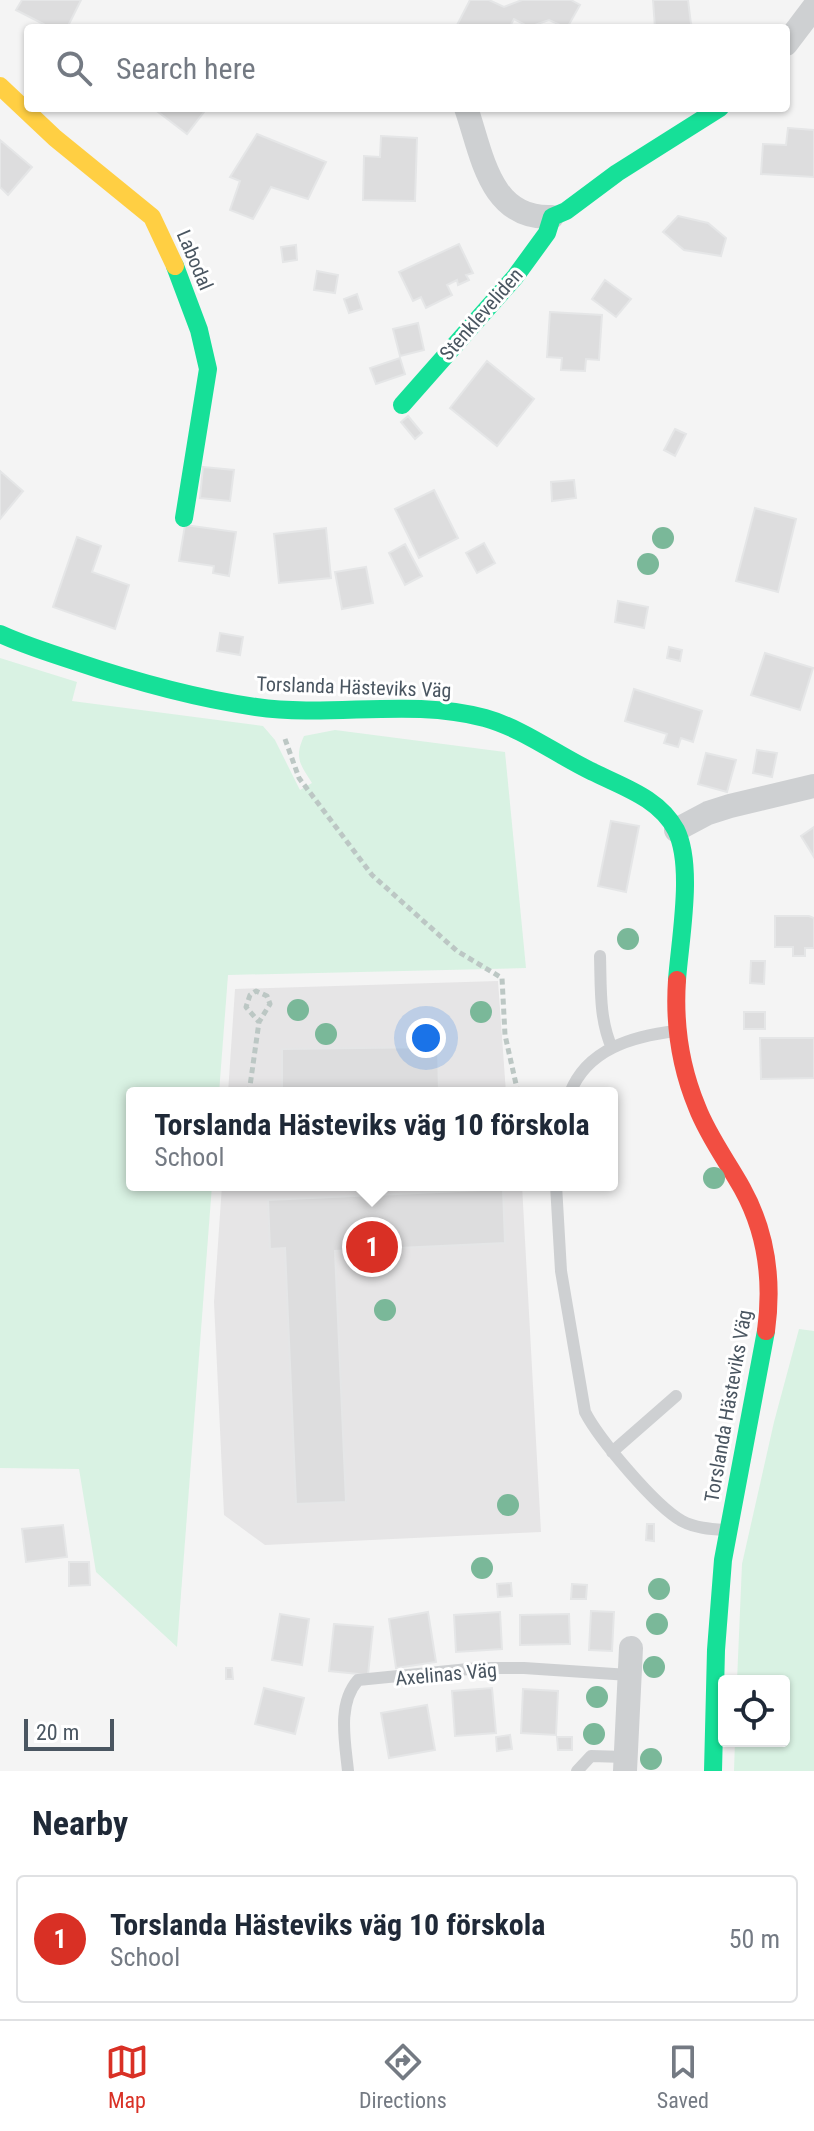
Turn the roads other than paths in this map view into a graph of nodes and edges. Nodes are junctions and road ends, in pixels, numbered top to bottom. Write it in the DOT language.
graph roads {
  1 [pos="814,7"];
  2 [pos="790,39"];
  3 [pos="0,86"];
  4 [pos="24,109"];
  5 [pos="28,112"];
  6 [pos="467,112"];
  7 [pos="714,112"];
  8 [pos="552,217"];
  9 [pos="402,405"];
  10 [pos="184,518"];
  11 [pos="0,634"];
  12 [pos="814,786"];
  13 [pos="676,830"];
  14 [pos="600,956"];
  15 [pos="676,1031"];
  16 [pos="612,1048"];
  17 [pos="574,1087"];
  18 [pos="556,1191"];
  19 [pos="676,1396"];
  20 [pos="612,1452"];
  21 [pos="728,1531"];
  22 [pos="631,1648"];
  23 [pos="629,1675"];
  24 [pos="625,1764"];
  25 [pos="348,1771"];
  26 [pos="577,1771"];
  27 [pos="713,1771"];
  1 -- 2 [label="street"];
  3 -- 4 [label="street, Labodal"];
  5 -- 10 [label="street, Labodal"];
  6 -- 8 [label="street"];
  7 -- 8 [label="street"];
  8 -- 9 [label="street, Stenkleveliden"];
  11 -- 13 [label="street, Torslanda Hästeviks Väg"];
  12 -- 13 [label="street"];
  13 -- 15 [label="street, Torslanda Hästeviks Väg"];
  14 -- 16 [label="lane"];
  15 -- 16 [label="lane"];
  15 -- 21 [label="street, Torslanda Hästeviks Väg"];
  16 -- 17 [label="lane"];
  18 -- 20 [label="lane"];
  19 -- 20 [label="lane"];
  20 -- 21 [label="lane"];
  21 -- 27 [label="street, Torslanda Hästeviks Väg"];
  22 -- 23 [label="street"];
  23 -- 24 [label="street"];
  23 -- 25 [label="lane, Axelinas Väg"];
  24 -- 26 [label="lane"];
}
